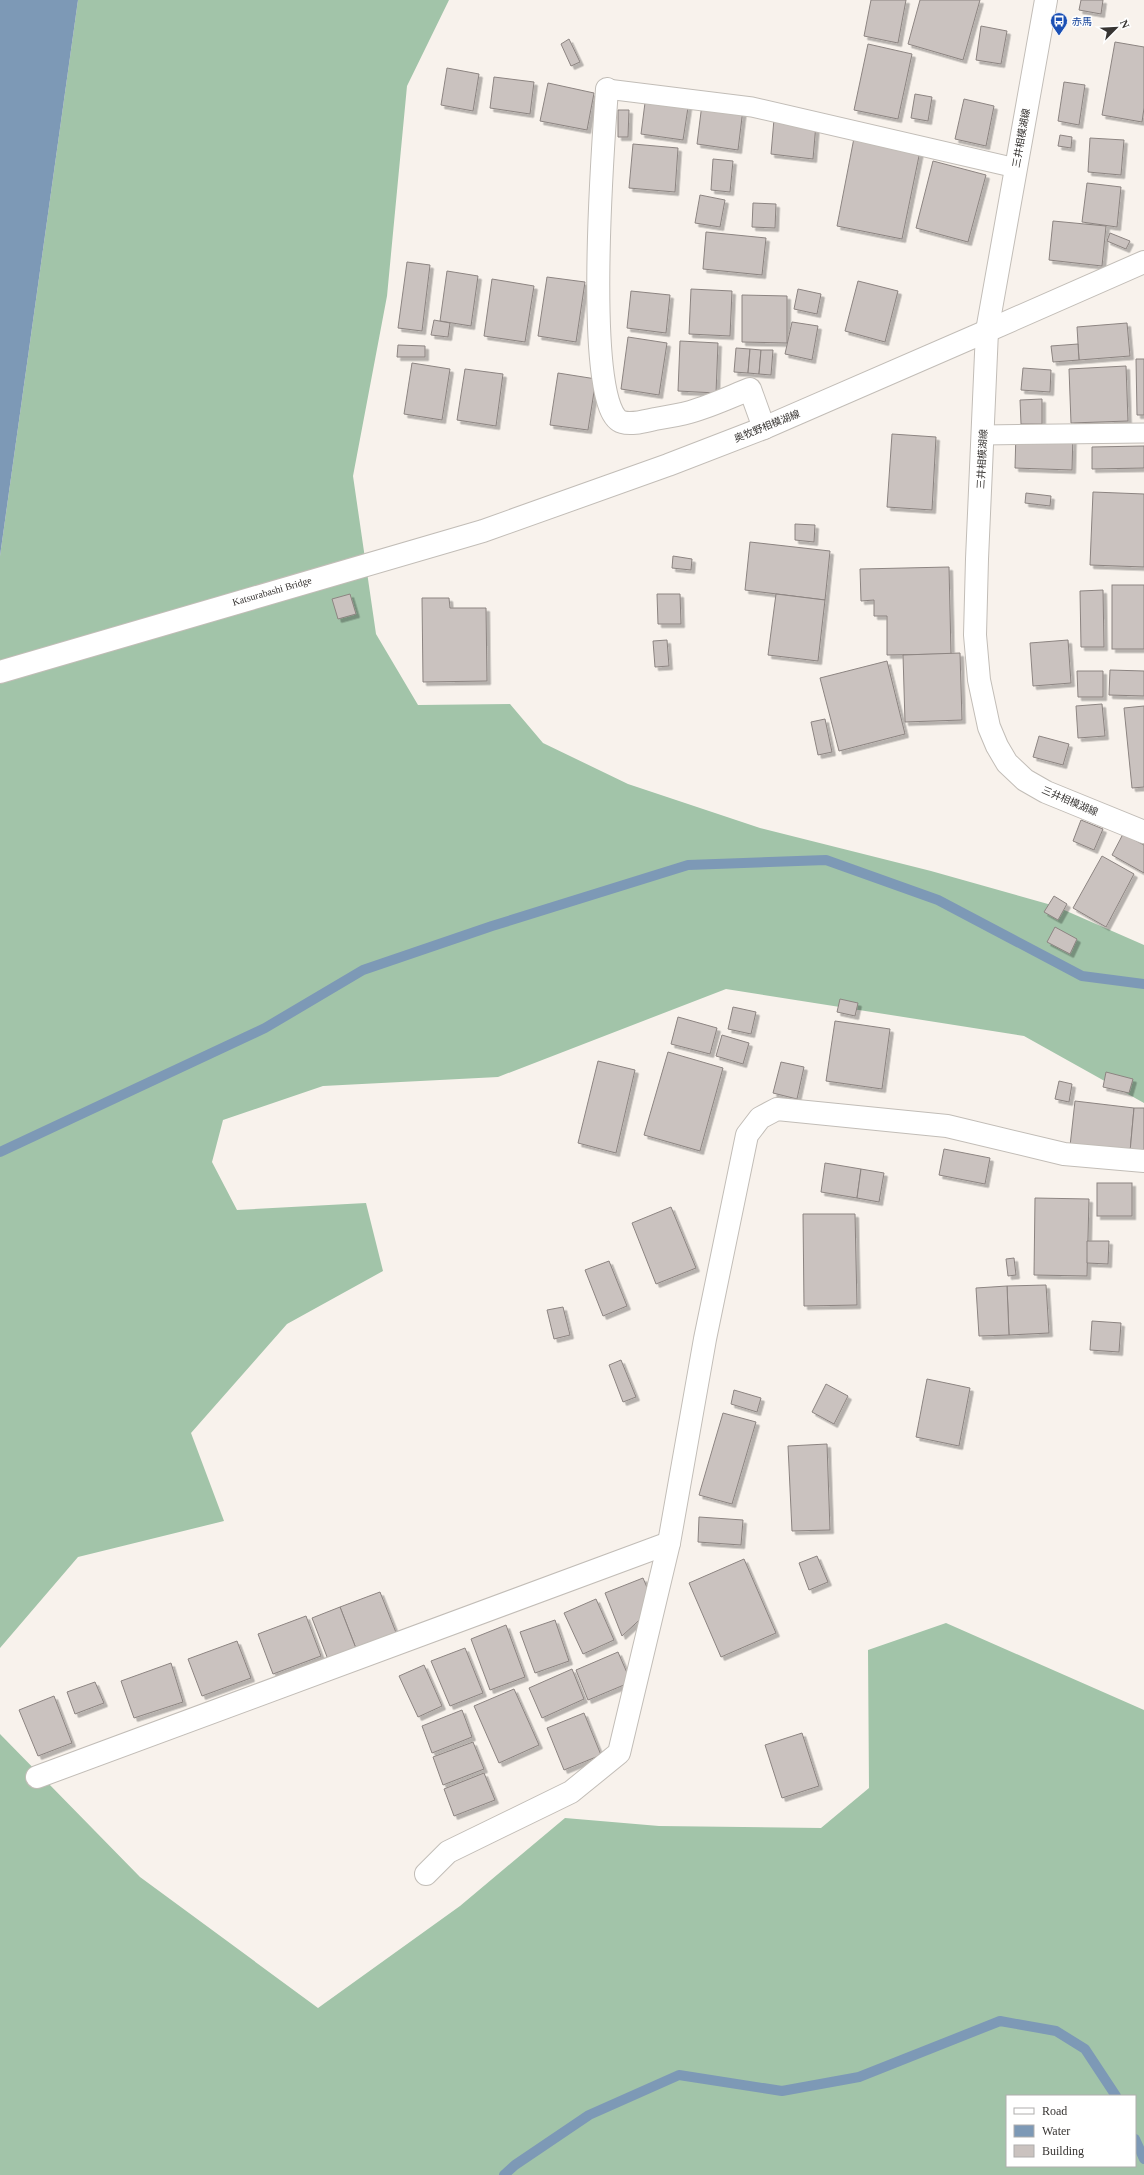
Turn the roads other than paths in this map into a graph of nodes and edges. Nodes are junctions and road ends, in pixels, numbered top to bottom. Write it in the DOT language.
graph roads {
  1 [pos="1046,0"];
  2 [pos="607,89"];
  3 [pos="1016,168"];
  4 [pos="1144,262"];
  5 [pos="987,331"];
  6 [pos="764,428"];
  7 [pos="1144,432"];
  8 [pos="983,435"];
  9 [pos="543,510"];
  10 [pos="0,672"];
  11 [pos="1144,832"];
  12 [pos="1144,1161"];
  13 [pos="669,1543"];
  14 [pos="36,1776"];
  15 [pos="426,1874"];
  1 -- 3 [label="street, 三井相模湖線"];
  2 -- 3 [label="lane"];
  2 -- 6 [label="street"];
  3 -- 5 [label="street, 三井相模湖線"];
  4 -- 5 [label="street, 奥牧野相模湖線"];
  5 -- 6 [label="street, 奥牧野相模湖線"];
  5 -- 8 [label="street, 三井相模湖線"];
  6 -- 9 [label="street, 奥牧野相模湖線"];
  7 -- 8 [label="lane"];
  8 -- 11 [label="street, 三井相模湖線"];
  9 -- 10 [label="street, Katsurabashi Bridge"];
  12 -- 13 [label="street"];
  13 -- 14 [label="street"];
  13 -- 15 [label="street"];
}
